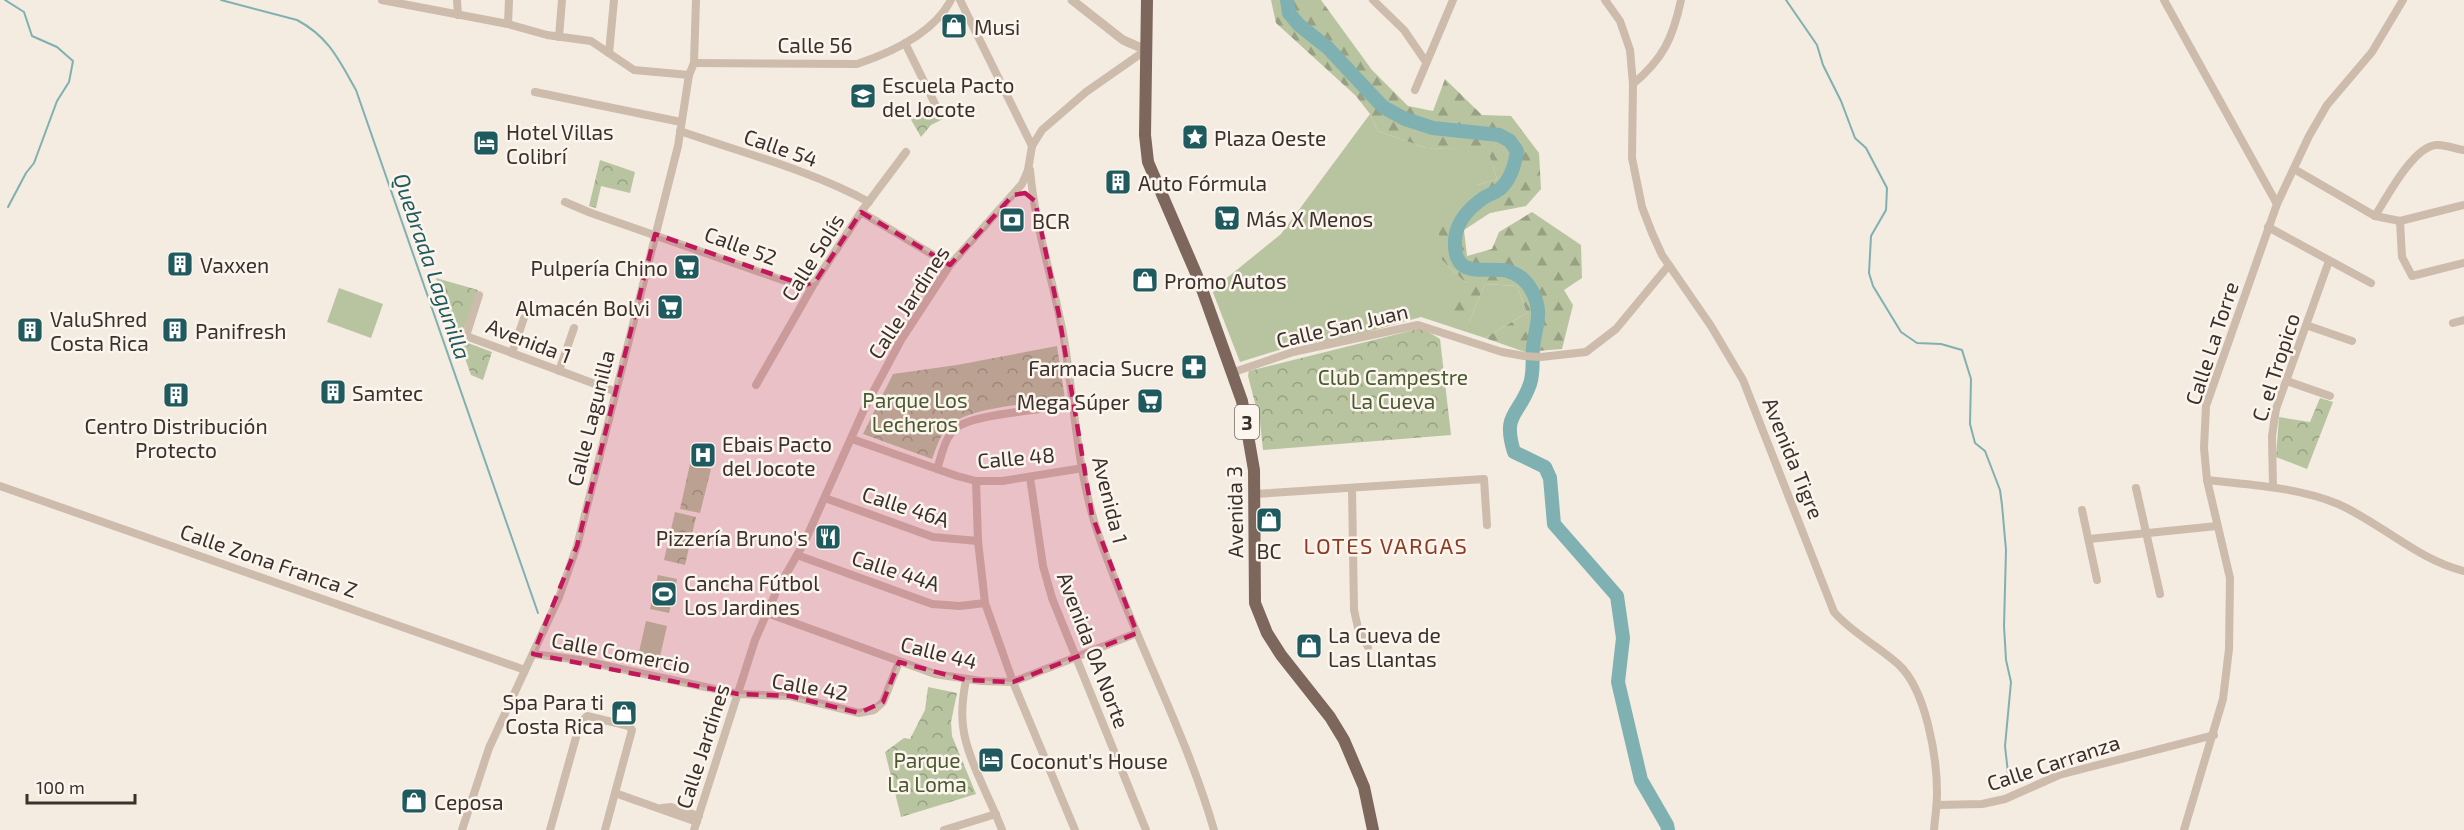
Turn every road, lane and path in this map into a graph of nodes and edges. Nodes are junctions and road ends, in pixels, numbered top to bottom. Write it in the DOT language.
graph roads {
  1 [pos="382,0"];
  2 [pos="458,0"];
  3 [pos="509,0"];
  4 [pos="562,0"];
  5 [pos="614,0"];
  6 [pos="696,0"];
  7 [pos="951,0"];
  8 [pos="960,0"];
  9 [pos="1072,0"];
  10 [pos="1147,0"];
  11 [pos="1373,0"];
  12 [pos="1453,0"];
  13 [pos="1605,0"];
  14 [pos="1681,0"];
  15 [pos="2164,0"];
  16 [pos="2403,0"];
  17 [pos="458,15"];
  18 [pos="508,24"];
  19 [pos="559,37"];
  20 [pos="905,43"];
  21 [pos="1146,50"];
  22 [pos="609,53"];
  23 [pos="1426,62"];
  24 [pos="694,63"];
  25 [pos="689,75"];
  26 [pos="1633,84"];
  27 [pos="1415,90"];
  28 [pos="535,92"];
  29 [pos="937,108"];
  30 [pos="681,122"];
  31 [pos="680,131"];
  32 [pos="1032,146"];
  33 [pos="906,152"];
  34 [pos="2463,153"];
  35 [pos="1029,162"];
  36 [pos="2294,169"];
  37 [pos="1013,195"];
  38 [pos="1035,201"];
  39 [pos="565,202"];
  40 [pos="869,202"];
  41 [pos="2277,204"];
  42 [pos="2464,205"];
  43 [pos="861,212"];
  44 [pos="2374,216"];
  45 [pos="2400,221"];
  46 [pos="2268,226"];
  47 [pos="655,234"];
  48 [pos="2329,261"];
  49 [pos="2464,263"];
  50 [pos="950,265"];
  51 [pos="1669,265"];
  52 [pos="815,282"];
  53 [pos="2371,283"];
  54 [pos="479,295"];
  55 [pos="524,318"];
  56 [pos="2464,320"];
  57 [pos="2453,322"];
  58 [pos="2307,324"];
  59 [pos="574,328"];
  60 [pos="2352,341"];
  61 [pos="512,353"];
  62 [pos="559,371"];
  63 [pos="1234,372"];
  64 [pos="2287,381"];
  65 [pos="756,385"];
  66 [pos="614,391"];
  67 [pos="2330,396"];
  68 [pos="1073,405"];
  69 [pos="852,439"];
  70 [pos="1083,468"];
  71 [pos="937,469"];
  72 [pos="1030,477"];
  73 [pos="2207,480"];
  74 [pos="976,481"];
  75 [pos="0,486"];
  76 [pos="2273,487"];
  77 [pos="1352,488"];
  78 [pos="2136,488"];
  79 [pos="1255,494"];
  80 [pos="825,498"];
  81 [pos="2082,510"];
  82 [pos="1487,525"];
  83 [pos="2217,526"];
  84 [pos="2147,532"];
  85 [pos="2089,539"];
  86 [pos="978,541"];
  87 [pos="797,555"];
  88 [pos="2464,571"];
  89 [pos="2097,580"];
  90 [pos="2160,594"];
  91 [pos="985,603"];
  92 [pos="767,613"];
  93 [pos="1137,633"];
  94 [pos="1368,647"];
  95 [pos="533,654"];
  96 [pos="1075,658"];
  97 [pos="899,662"];
  98 [pos="525,670"];
  99 [pos="966,680"];
  100 [pos="1013,682"];
  101 [pos="738,694"];
  102 [pos="2214,735"];
  103 [pos="615,793"];
  104 [pos="1937,805"];
  105 [pos="996,814"];
  106 [pos="696,823"];
  107 [pos="462,830"];
  108 [pos="550,830"];
  109 [pos="605,830"];
  110 [pos="944,830"];
  111 [pos="1002,830"];
  112 [pos="1075,830"];
  113 [pos="1146,830"];
  114 [pos="1214,830"];
  115 [pos="1372,830"];
  116 [pos="1935,830"];
  117 [pos="2184,830"];
  1 -- 17 [label="street"];
  2 -- 17 [label="street"];
  3 -- 18 [label="street"];
  4 -- 19 [label="street"];
  5 -- 22 [label="street"];
  6 -- 24 [label="street, Calle Lagunilla"];
  7 -- 20 [label="street, Calle 56"];
  8 -- 32 [label="street"];
  9 -- 21 [label="street"];
  10 -- 21 [label="main road, Avenida 3 / 3"];
  11 -- 23 [label="street"];
  12 -- 23 [label="street"];
  13 -- 26 [label="street, Avenida Tigre"];
  14 -- 26 [label="street"];
  15 -- 41 [label="street"];
  16 -- 36 [label="street, Calle La Torre"];
  17 -- 18 [label="street"];
  18 -- 19 [label="street"];
  19 -- 22 [label="street"];
  20 -- 24 [label="street, Calle 56"];
  20 -- 29 [label="street"];
  21 -- 32 [label="street, Calle Jardines"];
  21 -- 63 [label="main road, Avenida 3 / 3"];
  22 -- 25 [label="street"];
  23 -- 27 [label="street"];
  24 -- 25 [label="street, Calle Lagunilla"];
  25 -- 30 [label="street, Calle Lagunilla"];
  26 -- 51 [label="street, Avenida Tigre"];
  28 -- 30 [label="street"];
  30 -- 31 [label="street, Calle Lagunilla"];
  31 -- 40 [label="street, Calle 54"];
  31 -- 47 [label="street, Calle Lagunilla"];
  32 -- 35 [label="street, Calle Jardines"];
  33 -- 40 [label="street, Calle Solís"];
  34 -- 44 [label="street"];
  35 -- 37 [label="street, Calle Jardines"];
  35 -- 38 [label="street, Avenida 1"];
  36 -- 41 [label="street, Calle La Torre"];
  36 -- 44 [label="street"];
  37 -- 38 [label="street"];
  37 -- 50 [label="street, Calle Jardines"];
  38 -- 68 [label="street, Avenida 1"];
  39 -- 47 [label="street, Calle 52"];
  40 -- 43 [label="street, Calle Solís"];
  41 -- 46 [label="street, Calle La Torre"];
  42 -- 45 [label="street"];
  43 -- 50 [label="street"];
  43 -- 52 [label="street, Calle Solís"];
  44 -- 45 [label="street"];
  45 -- 49 [label="street"];
  46 -- 48 [label="street"];
  46 -- 73 [label="street, Calle La Torre"];
  47 -- 52 [label="street, Calle 52"];
  47 -- 66 [label="street, Calle Lagunilla"];
  48 -- 53 [label="street"];
  48 -- 58 [label="street, C. el Tropico"];
  50 -- 69 [label="street, Calle Jardines"];
  51 -- 63 [label="street, Calle San Juan"];
  51 -- 104 [label="street, Avenida Tigre"];
  52 -- 65 [label="street, Calle Solís"];
  54 -- 61 [label="street, Avenida 1"];
  55 -- 61 [label="street"];
  56 -- 57 [label="street"];
  58 -- 60 [label="street"];
  58 -- 64 [label="street, C. el Tropico"];
  59 -- 62 [label="street"];
  61 -- 62 [label="street, Avenida 1"];
  62 -- 66 [label="street, Avenida 1"];
  63 -- 79 [label="main road, Avenida 3 / 3"];
  64 -- 67 [label="street"];
  64 -- 76 [label="street, C. el Tropico"];
  66 -- 95 [label="street, Calle Lagunilla"];
  68 -- 70 [label="street, Avenida 1"];
  68 -- 71 [label="street"];
  69 -- 71 [label="street, Calle 48"];
  69 -- 80 [label="street, Calle Jardines"];
  70 -- 72 [label="street, Calle 48"];
  70 -- 93 [label="street, Avenida 1"];
  71 -- 74 [label="street, Calle 48"];
  72 -- 74 [label="street, Calle 48"];
  72 -- 96 [label="street, Avenida 0A Norte"];
  73 -- 76 [label="street"];
  73 -- 83 [label="street, Calle La Torre"];
  74 -- 86 [label="street"];
  75 -- 98 [label="street, Calle Zona Franca Z"];
  76 -- 88 [label="street"];
  77 -- 79 [label="street"];
  77 -- 82 [label="street"];
  77 -- 94 [label="street"];
  78 -- 84 [label="street"];
  79 -- 115 [label="main road, Avenida 3 / 3"];
  80 -- 86 [label="street, Calle 46A"];
  80 -- 87 [label="street, Calle Jardines"];
  81 -- 85 [label="street"];
  83 -- 84 [label="street"];
  83 -- 102 [label="street, Calle La Torre"];
  84 -- 85 [label="street"];
  84 -- 90 [label="street"];
  85 -- 89 [label="street"];
  86 -- 91 [label="street"];
  87 -- 91 [label="street, Calle 44A"];
  87 -- 92 [label="street, Calle Jardines"];
  91 -- 100 [label="street"];
  92 -- 97 [label="street, Calle 44"];
  92 -- 101 [label="street, Calle Jardines"];
  93 -- 96 [label="street, Calle 44"];
  93 -- 114 [label="street, Avenida 1"];
  95 -- 98 [label="street, Calle Lagunilla"];
  95 -- 101 [label="street, Calle Comercio"];
  96 -- 100 [label="street, Calle 44"];
  96 -- 113 [label="street, Avenida 0A Norte"];
  97 -- 99 [label="street, Calle 44"];
  97 -- 101 [label="street, Calle 42"];
  98 -- 107 [label="street, Calle Lagunilla"];
  99 -- 100 [label="street, Calle 44"];
  99 -- 105 [label="street"];
  100 -- 112 [label="street"];
  101 -- 106 [label="street, Calle Jardines"];
  102 -- 104 [label="street, Calle Carranza"];
  102 -- 117 [label="street, Calle La Torre"];
  103 -- 106 [label="street"];
  103 -- 108 [label="street"];
  103 -- 109 [label="street"];
  104 -- 116 [label="street, Avenida Tigre"];
  105 -- 110 [label="street"];
  105 -- 111 [label="street"];
}
